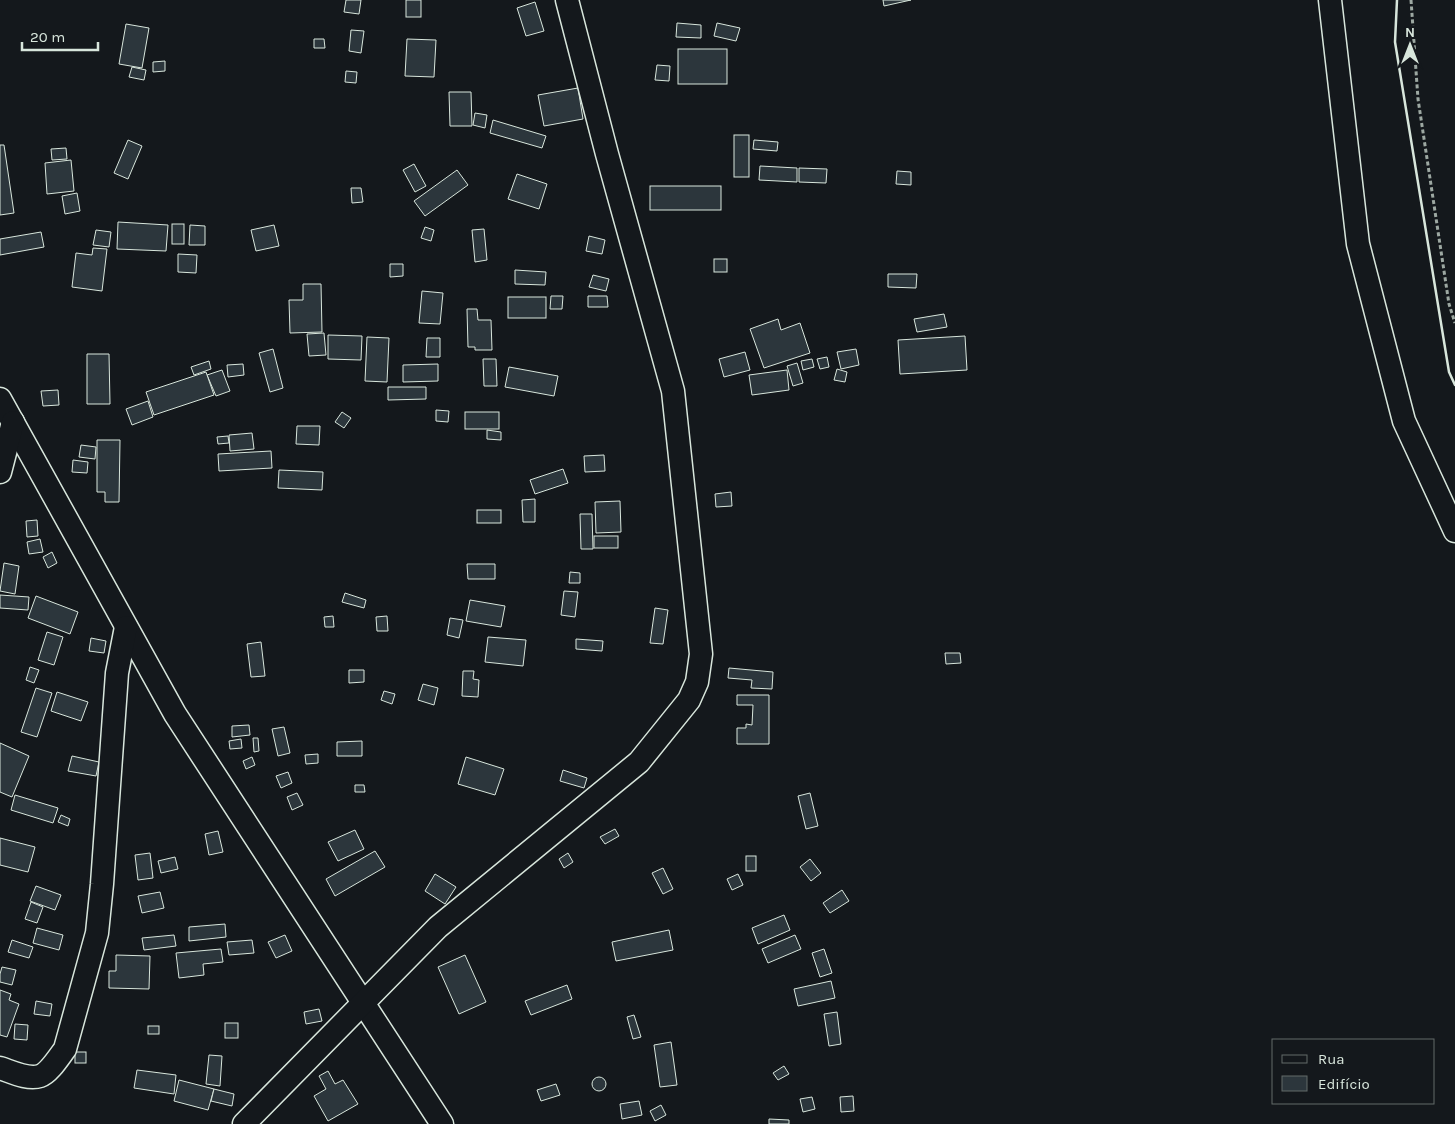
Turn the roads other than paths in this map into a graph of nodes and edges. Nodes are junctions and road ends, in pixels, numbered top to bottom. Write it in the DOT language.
graph roads {
  1 [pos="566,0"];
  2 [pos="1330,0"];
  3 [pos="0,399"];
  4 [pos="13,422"];
  5 [pos="0,472"];
  6 [pos="1455,531"];
  7 [pos="126,627"];
  8 [pos="364,1003"];
  9 [pos="0,1068"];
  10 [pos="244,1124"];
  11 [pos="442,1124"];
  1 -- 8 [label="street"];
  2 -- 6 [label="street"];
  3 -- 4 [label="street"];
  4 -- 5 [label="street"];
  4 -- 7 [label="street"];
  7 -- 8 [label="street"];
  7 -- 9 [label="street"];
  8 -- 10 [label="street"];
  8 -- 11 [label="street"];
}
